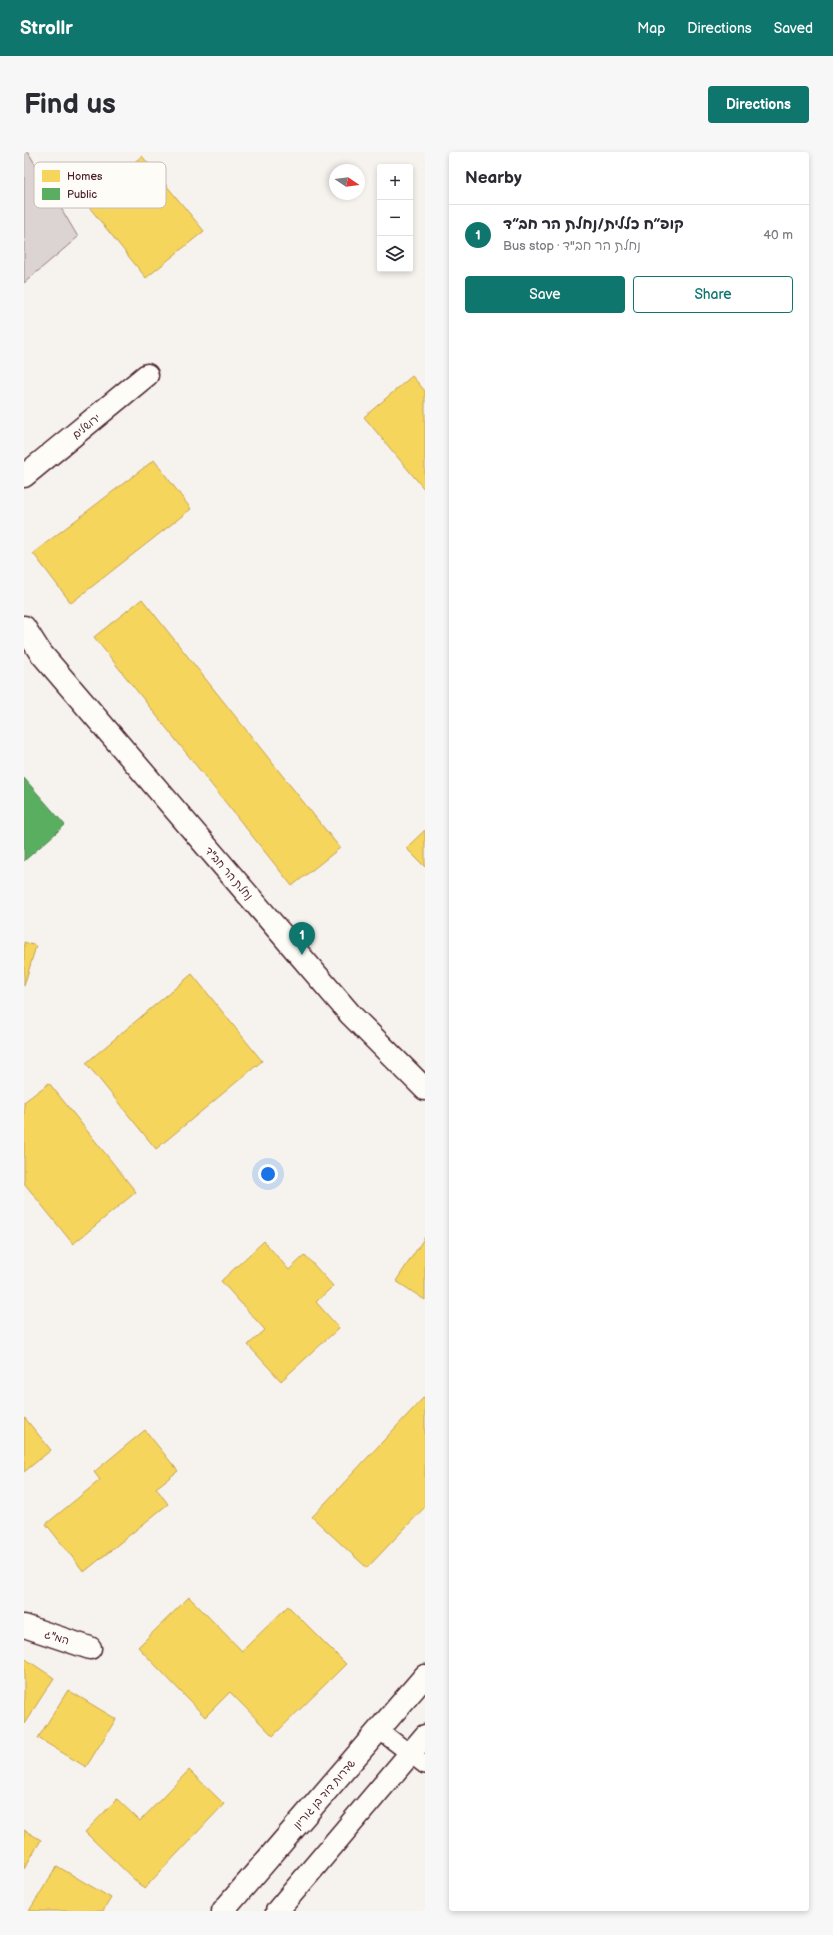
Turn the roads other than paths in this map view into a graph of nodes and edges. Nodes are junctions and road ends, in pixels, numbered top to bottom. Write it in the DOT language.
graph roads {
  1 [pos="147,375"];
  2 [pos="24,476"];
  3 [pos="24,627"];
  4 [pos="32,648"];
  5 [pos="425,1089"];
  6 [pos="24,1626"];
  7 [pos="90,1648"];
  8 [pos="425,1676"];
  9 [pos="379,1730"];
  10 [pos="425,1736"];
  11 [pos="418,1760"];
  12 [pos="223,1911"];
  13 [pos="277,1911"];
  1 -- 2 [label="street, ירושלים"];
  3 -- 4 [label="street, נחלת הר חב\"ד"];
  4 -- 5 [label="street, נחלת הר חב\"ד"];
  6 -- 7 [label="street, המ\"ג"];
  8 -- 9 [label="street, שדרות דוד בן גוריון"];
  9 -- 11 [label="lane"];
  9 -- 12 [label="street, שדרות דוד בן גוריון"];
  10 -- 11 [label="street"];
  11 -- 13 [label="street"];
}
